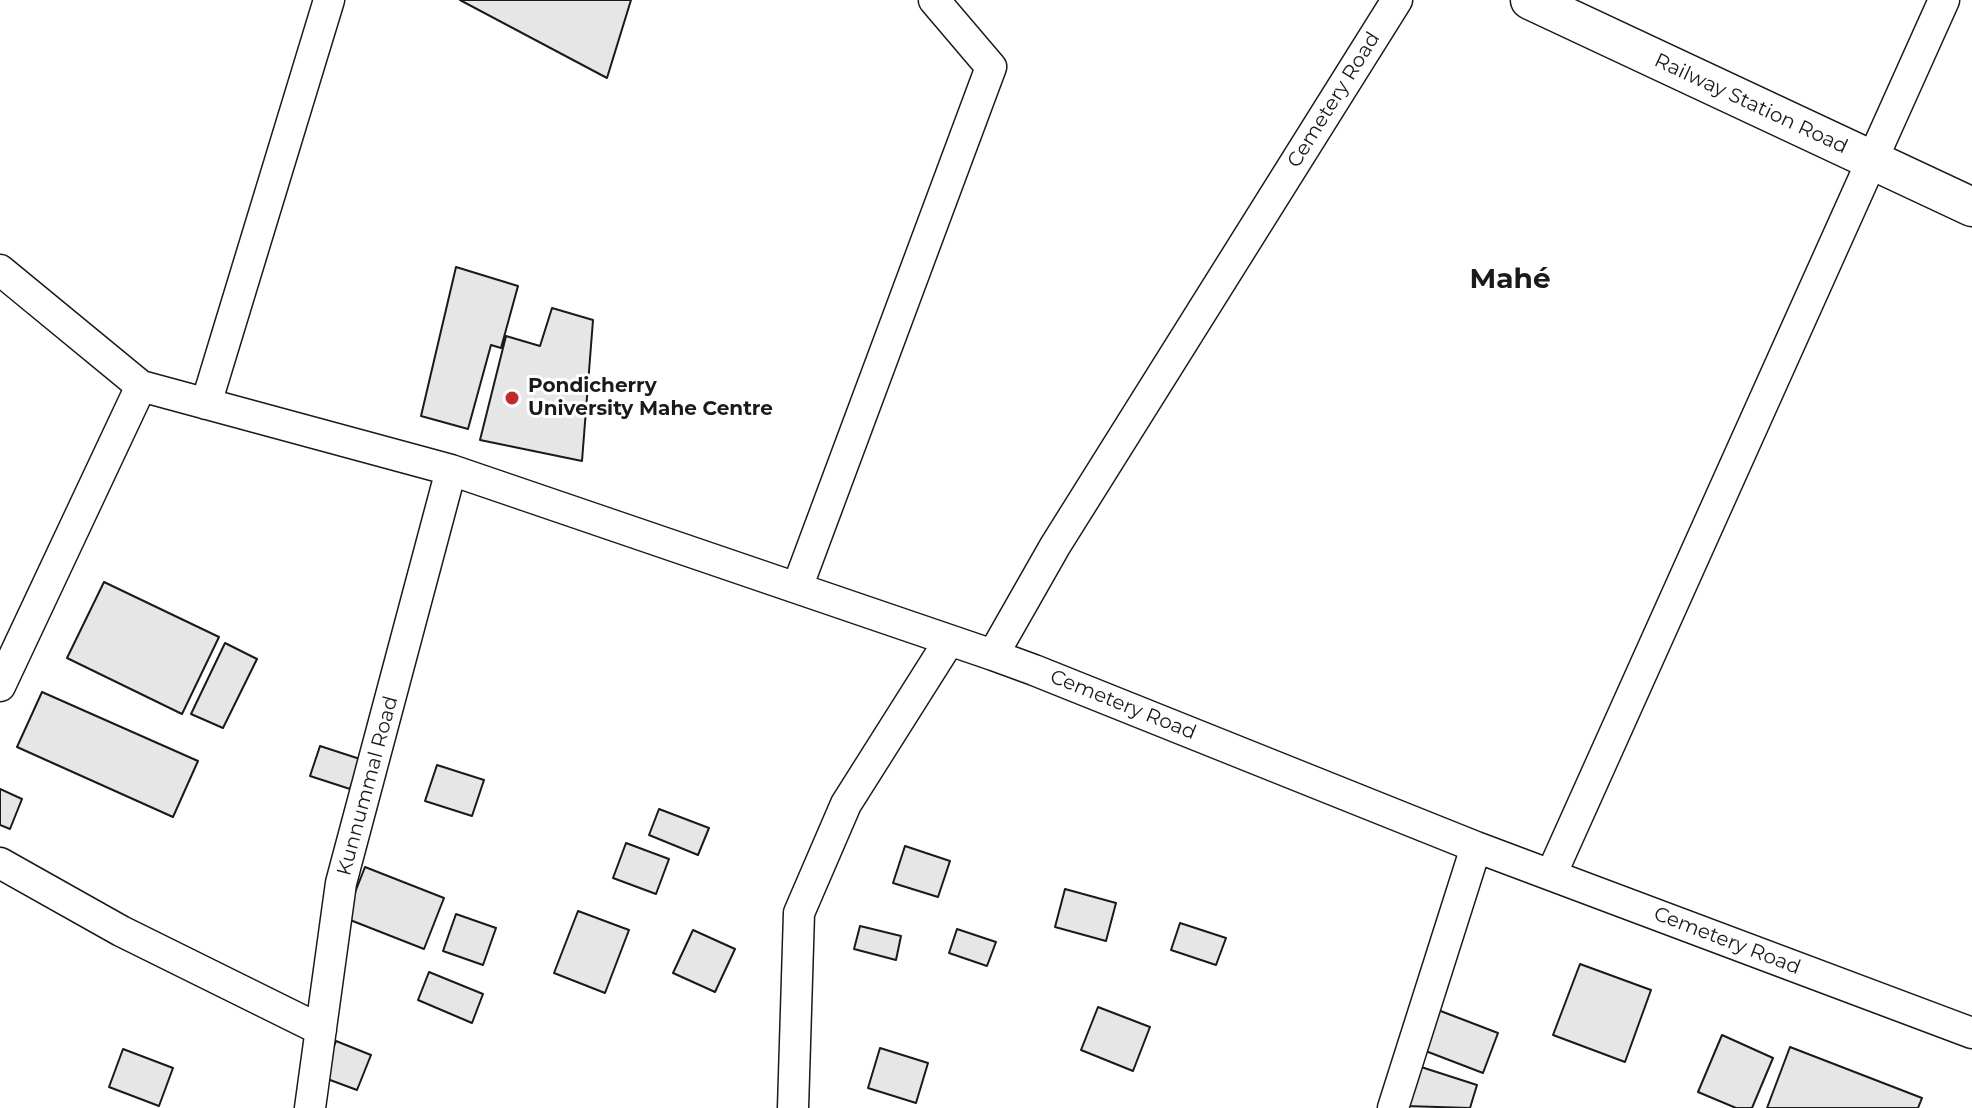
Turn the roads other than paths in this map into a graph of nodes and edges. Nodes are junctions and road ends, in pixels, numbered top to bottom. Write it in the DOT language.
graph roads {
  1 [pos="329,0"];
  2 [pos="934,0"];
  3 [pos="1397,0"];
  4 [pos="1530,0"];
  5 [pos="1944,0"];
  6 [pos="1870,159"];
  7 [pos="1972,207"];
  8 [pos="0,270"];
  9 [pos="141,386"];
  10 [pos="206,404"];
  11 [pos="451,470"];
  12 [pos="797,588"];
  13 [pos="949,641"];
  14 [pos="993,655"];
  15 [pos="0,686"];
  16 [pos="1476,847"];
  17 [pos="0,863"];
  18 [pos="1551,875"];
  19 [pos="321,1030"];
  20 [pos="1972,1033"];
  21 [pos="310,1108"];
  22 [pos="793,1108"];
  23 [pos="1393,1108"];
  1 -- 10 [label="street"];
  2 -- 12 [label="street"];
  3 -- 14 [label="street, Cemetery Road"];
  4 -- 6 [label="street, Railway Station Road"];
  5 -- 6 [label="street"];
  6 -- 7 [label="street, Railway Station Road"];
  6 -- 18 [label="street"];
  8 -- 9 [label="street"];
  9 -- 10 [label="street"];
  9 -- 15 [label="street"];
  10 -- 11 [label="street"];
  11 -- 12 [label="street"];
  11 -- 19 [label="street, Kunnummal Road"];
  12 -- 13 [label="street"];
  13 -- 14 [label="street"];
  13 -- 22 [label="street"];
  14 -- 16 [label="street, Cemetery Road"];
  16 -- 18 [label="street, Cemetery Road"];
  16 -- 23 [label="street"];
  17 -- 19 [label="street"];
  18 -- 20 [label="street, Cemetery Road"];
  19 -- 21 [label="street, Kunnummal Road"];
}
